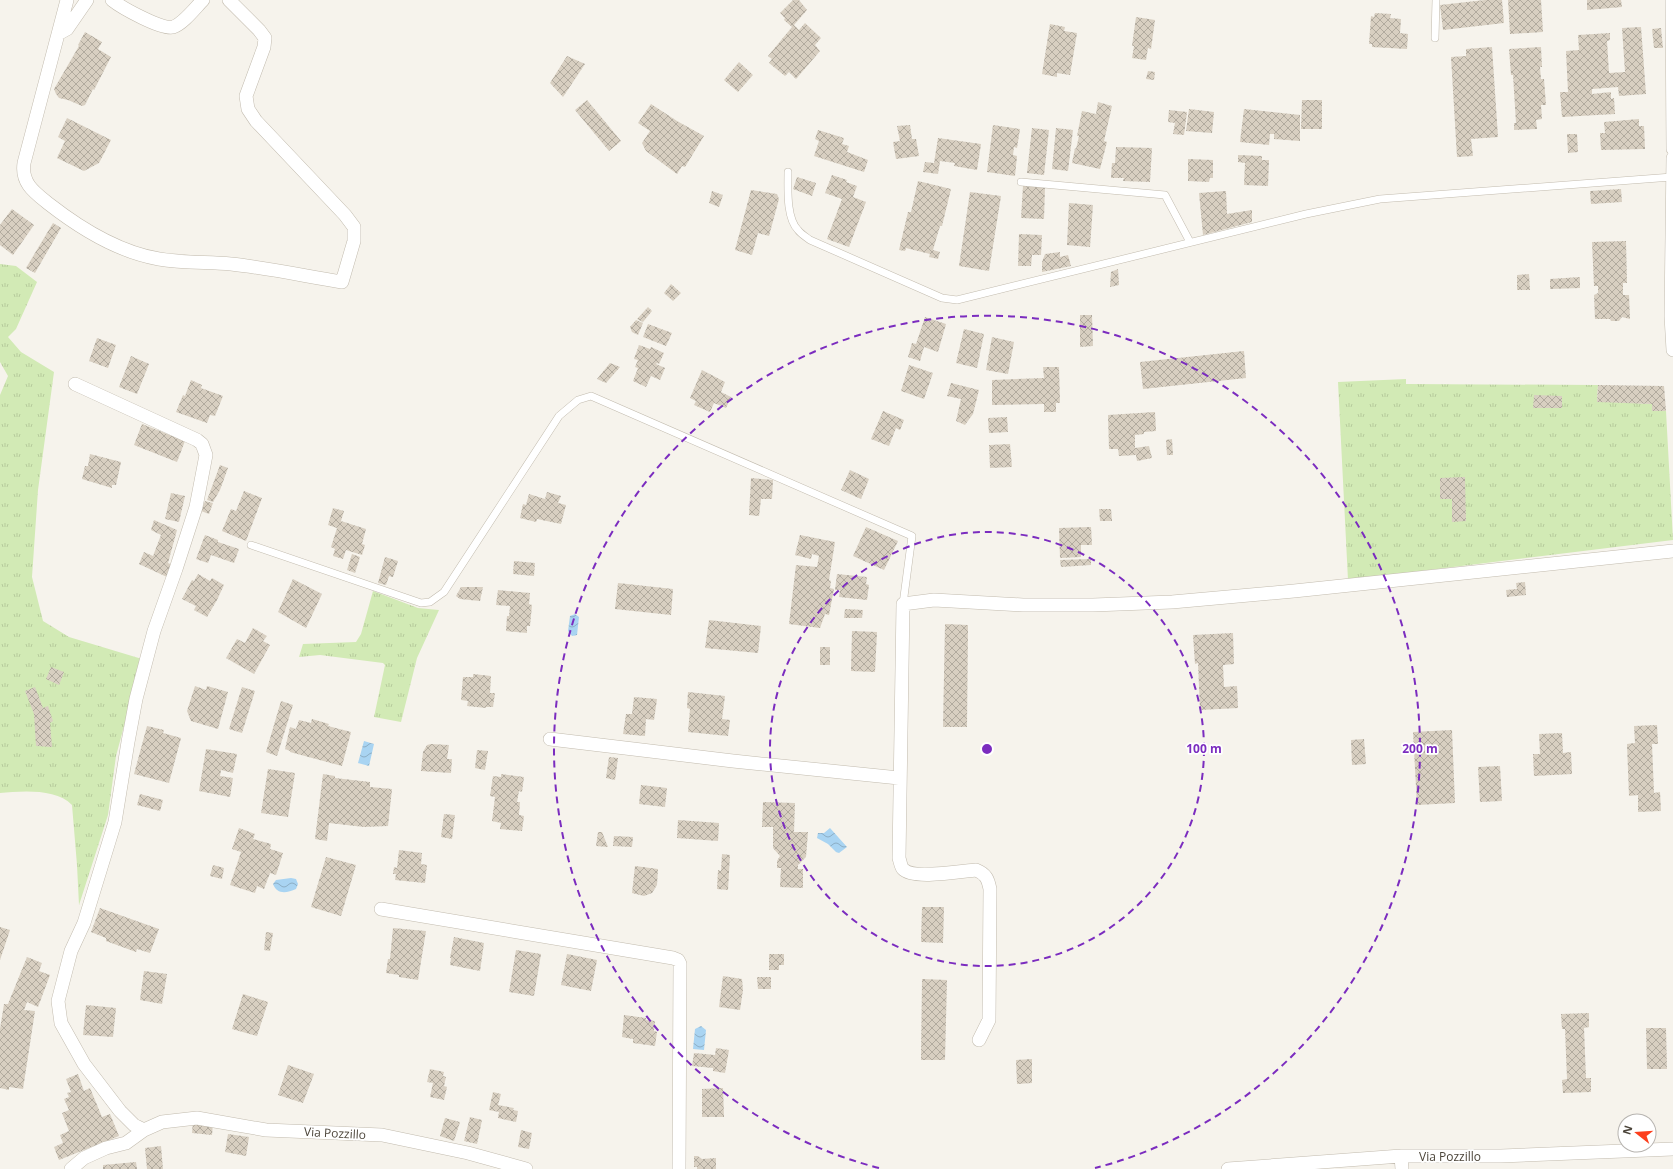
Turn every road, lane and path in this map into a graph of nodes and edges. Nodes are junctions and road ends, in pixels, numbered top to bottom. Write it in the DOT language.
graph roads {
  1 [pos="67,0"];
  2 [pos="87,0"];
  3 [pos="112,0"];
  4 [pos="203,0"];
  5 [pos="229,0"];
  6 [pos="1436,0"];
  7 [pos="1672,0"];
  8 [pos="58,34"];
  9 [pos="1435,38"];
  10 [pos="1673,149"];
  11 [pos="1673,158"];
  12 [pos="788,172"];
  13 [pos="1672,177"];
  14 [pos="1021,182"];
  15 [pos="1190,242"];
  16 [pos="1673,350"];
  17 [pos="75,384"];
  18 [pos="251,545"];
  19 [pos="1673,551"];
  20 [pos="903,604"];
  21 [pos="550,739"];
  22 [pos="899,778"];
  23 [pos="382,909"];
  24 [pos="979,1040"];
  25 [pos="144,1130"];
  26 [pos="1673,1149"];
  27 [pos="1401,1163"];
  28 [pos="71,1169"];
  29 [pos="526,1169"];
  30 [pos="679,1169"];
  31 [pos="1235,1169"];
  1 -- 8 [label="street"];
  2 -- 8 [label="street"];
  3 -- 4 [label="street"];
  5 -- 8 [label="street"];
  6 -- 9 [label="lane"];
  7 -- 10 [label="street"];
  11 -- 13 [label="street"];
  12 -- 15 [label="lane"];
  13 -- 15 [label="lane"];
  13 -- 16 [label="street"];
  14 -- 15 [label="lane"];
  17 -- 25 [label="street"];
  18 -- 20 [label="lane"];
  19 -- 20 [label="street"];
  20 -- 22 [label="street"];
  21 -- 22 [label="street"];
  22 -- 24 [label="street"];
  23 -- 30 [label="street"];
  25 -- 28 [label="street, Via Pozzillo"];
  25 -- 29 [label="street, Via Pozzillo"];
  26 -- 27 [label="street, Via Pozzillo"];
  27 -- 31 [label="street, Via Pozzillo"];
}
